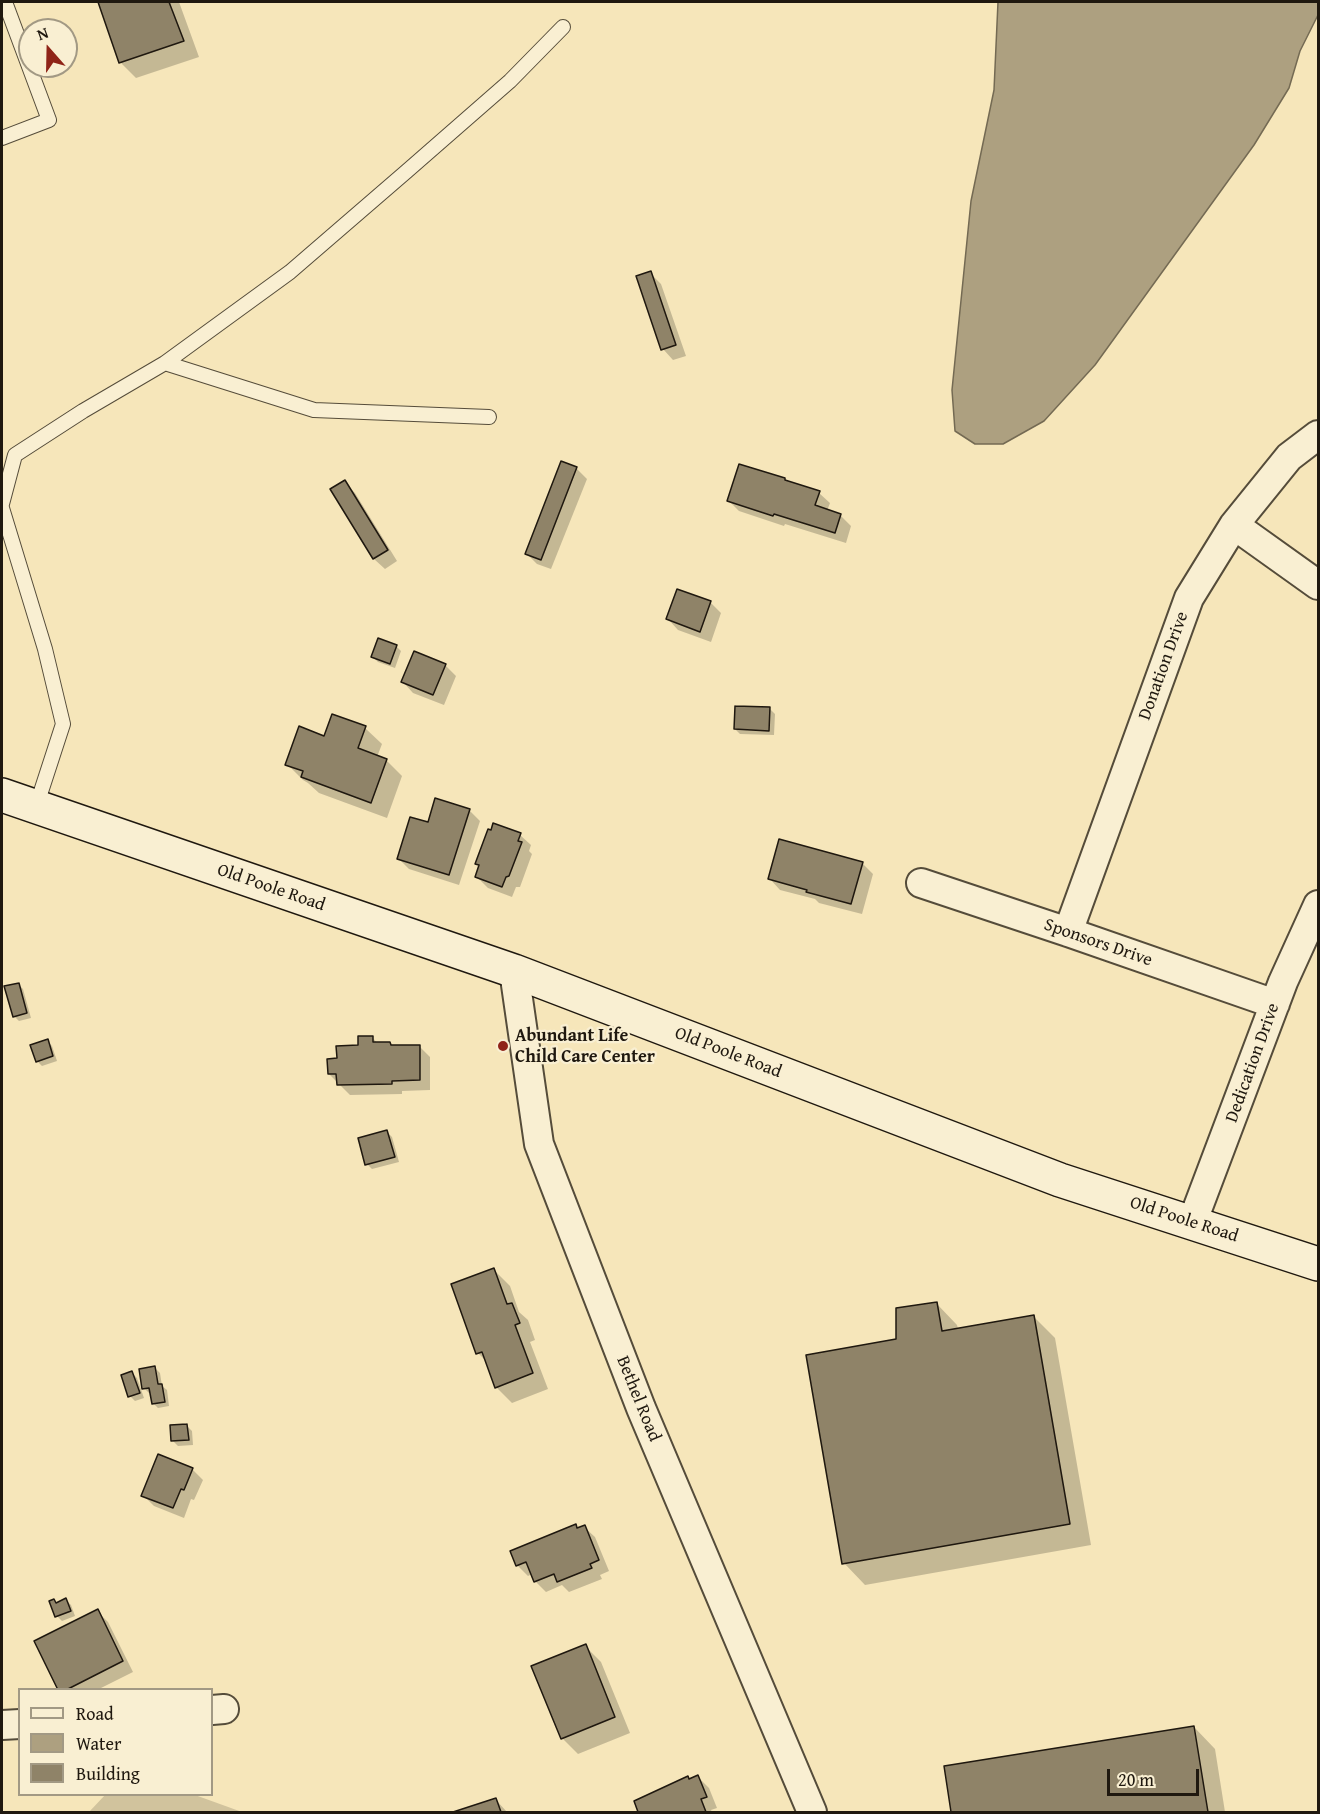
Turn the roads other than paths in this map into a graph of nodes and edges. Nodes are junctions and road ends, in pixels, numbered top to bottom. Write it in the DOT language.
graph roads {
  1 [pos="5,2"];
  2 [pos="563,27"];
  3 [pos="2,138"];
  4 [pos="165,363"];
  5 [pos="489,417"];
  6 [pos="1318,435"];
  7 [pos="2,506"];
  8 [pos="1234,525"];
  9 [pos="1318,585"];
  10 [pos="2,795"];
  11 [pos="36,807"];
  12 [pos="921,883"];
  13 [pos="1318,905"];
  14 [pos="1068,932"];
  15 [pos="514,971"];
  16 [pos="1275,1004"];
  17 [pos="1192,1223"];
  18 [pos="1318,1264"];
  19 [pos="18,1724"];
  20 [pos="2,1725"];
  21 [pos="812,1812"];
  1 -- 3 [label="lane"];
  2 -- 4 [label="lane"];
  4 -- 5 [label="lane"];
  4 -- 7 [label="lane"];
  6 -- 8 [label="street, Donation Drive"];
  7 -- 11 [label="lane"];
  8 -- 9 [label="street"];
  8 -- 14 [label="street, Donation Drive"];
  10 -- 11 [label="street, Old Poole Road"];
  11 -- 15 [label="street, Old Poole Road"];
  12 -- 14 [label="street, Sponsors Drive"];
  13 -- 16 [label="street, Dedication Drive"];
  14 -- 16 [label="street, Sponsors Drive"];
  15 -- 17 [label="street, Old Poole Road"];
  15 -- 21 [label="street, Bethel Road"];
  16 -- 17 [label="street, Dedication Drive"];
  17 -- 18 [label="street, Old Poole Road"];
  19 -- 20 [label="street"];
}
